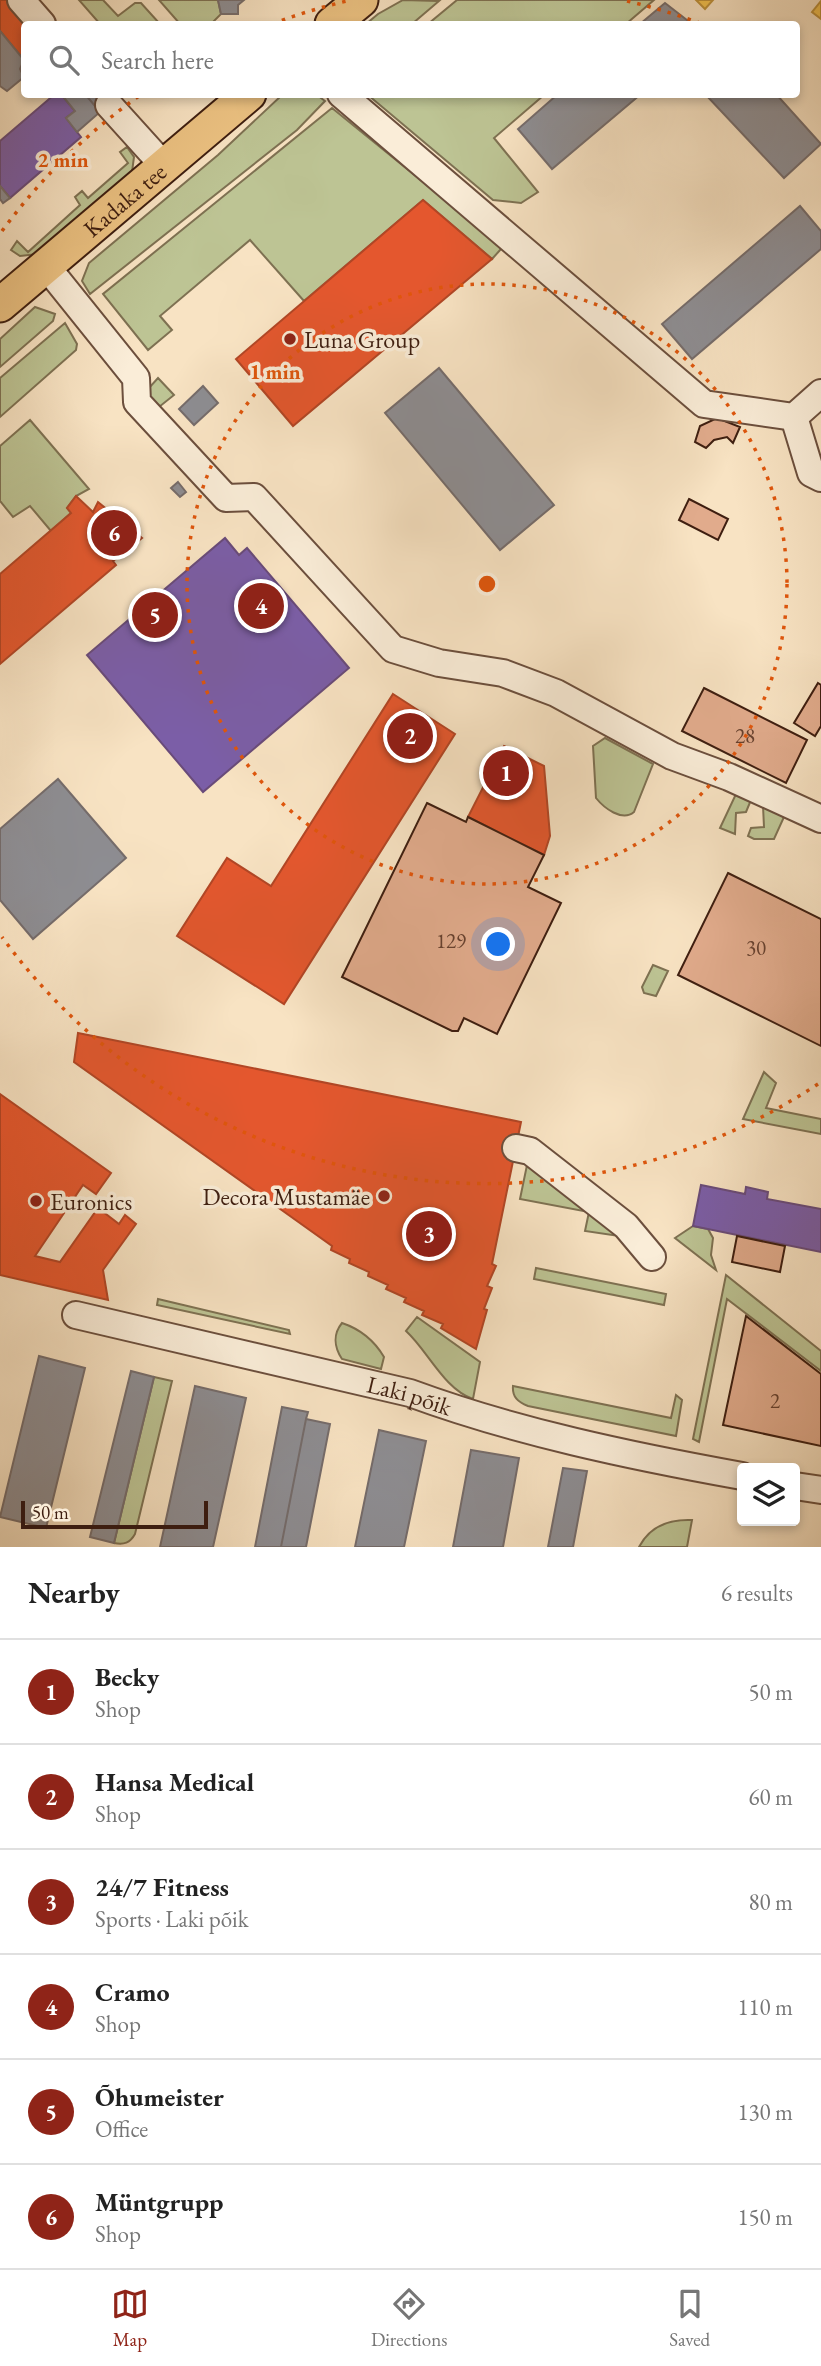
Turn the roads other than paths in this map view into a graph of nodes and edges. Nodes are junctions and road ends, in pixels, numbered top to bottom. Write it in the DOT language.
graph roads {
  1 [pos="21,0"];
  2 [pos="361,0"];
  3 [pos="39,21"];
  4 [pos="336,21"];
  5 [pos="244,98"];
  6 [pos="346,98"];
  7 [pos="109,105"];
  8 [pos="165,167"];
  9 [pos="46,266"];
  10 [pos="0,305"];
  11 [pos="821,393"];
  12 [pos="794,417"];
  13 [pos="821,478"];
  14 [pos="821,820"];
  15 [pos="516,1148"];
  16 [pos="652,1257"];
  17 [pos="76,1315"];
  18 [pos="737,1475"];
  1 -- 3 [label="street"];
  2 -- 4 [label="main road"];
  5 -- 8 [label="main road, Kadaka tee"];
  6 -- 12 [label="street"];
  7 -- 8 [label="street"];
  8 -- 9 [label="main road, Kadaka tee"];
  9 -- 10 [label="main road, Kadaka tee"];
  9 -- 14 [label="street"];
  11 -- 12 [label="street"];
  12 -- 13 [label="street"];
  15 -- 16 [label="street"];
  17 -- 18 [label="street, Laki põik"];
}
